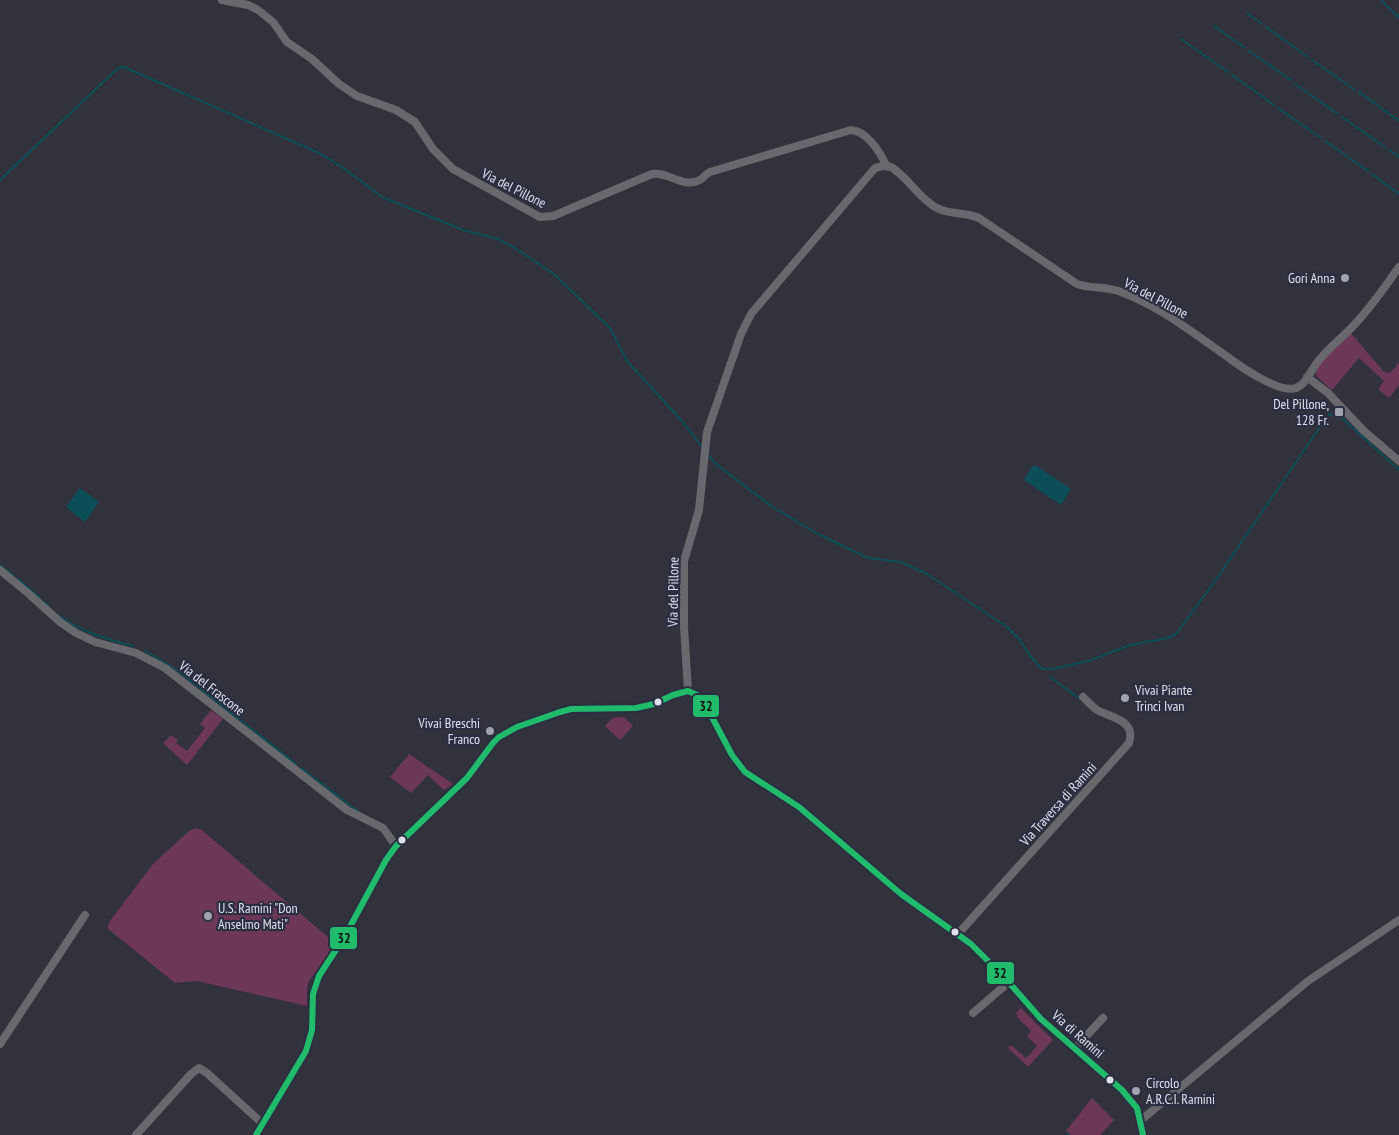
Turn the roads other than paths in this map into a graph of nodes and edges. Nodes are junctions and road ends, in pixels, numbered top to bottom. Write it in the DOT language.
graph roads {
  1 [pos="222,0"];
  2 [pos="886,165"];
  3 [pos="1399,267"];
  4 [pos="1307,377"];
  5 [pos="1399,461"];
  6 [pos="0,570"];
  7 [pos="688,692"];
  8 [pos="1083,697"];
  9 [pos="396,846"];
  10 [pos="85,915"];
  11 [pos="1399,920"];
  12 [pos="958,934"];
  13 [pos="1009,982"];
  14 [pos="972,1013"];
  15 [pos="1103,1018"];
  16 [pos="0,1044"];
  17 [pos="1075,1048"];
  18 [pos="1140,1121"];
  19 [pos="263,1124"];
  20 [pos="136,1135"];
  21 [pos="256,1135"];
  22 [pos="1143,1135"];
  1 -- 2 [label="street, Via del Pillone"];
  2 -- 4 [label="street, Via del Pillone"];
  2 -- 7 [label="street, Via del Pillone"];
  3 -- 4 [label="street"];
  4 -- 5 [label="street"];
  6 -- 9 [label="street, Via del Frascone"];
  7 -- 9 [label="street"];
  7 -- 12 [label="street, Via di Ramini"];
  8 -- 12 [label="street, Via Traversa di Ramini"];
  9 -- 19 [label="street"];
  10 -- 16 [label="street"];
  11 -- 18 [label="street"];
  12 -- 13 [label="street, Via di Ramini"];
  13 -- 14 [label="street"];
  13 -- 17 [label="street, Via di Ramini"];
  15 -- 17 [label="street"];
  17 -- 18 [label="street, Via di Ramini"];
  18 -- 22 [label="street, Via di Ramini"];
  19 -- 20 [label="street"];
  19 -- 21 [label="street"];
}
